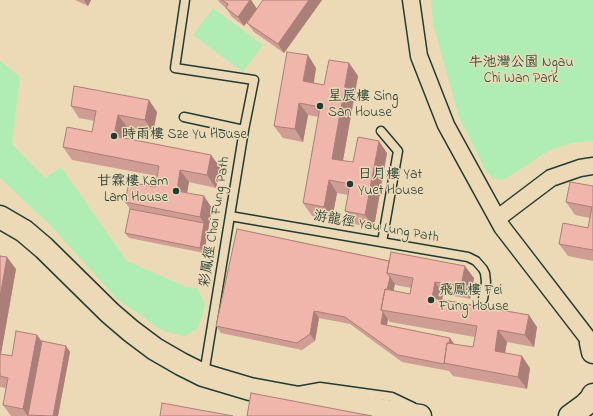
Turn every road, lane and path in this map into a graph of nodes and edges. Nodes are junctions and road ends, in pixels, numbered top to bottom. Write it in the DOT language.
graph roads {
  1 [pos="185,0"];
  2 [pos="410,0"];
  3 [pos="184,117"];
  4 [pos="244,130"];
  5 [pos="381,131"];
  6 [pos="593,166"];
  7 [pos="230,216"];
  8 [pos="0,217"];
  9 [pos="498,218"];
  10 [pos="382,242"];
  11 [pos="483,299"];
  12 [pos="592,347"];
  13 [pos="203,375"];
  14 [pos="265,395"];
  15 [pos="593,395"];
  16 [pos="420,416"];
  17 [pos="427,416"];
  18 [pos="570,416"];
  1 -- 4 [label="lane, 彩鳳徑 Choi Fung Path"];
  2 -- 9 [label="street"];
  3 -- 4 [label="lane"];
  4 -- 7 [label="lane, 彩鳳徑 Choi Fung Path"];
  5 -- 10 [label="lane"];
  6 -- 9 [label="street"];
  7 -- 10 [label="lane, 游龍徑 Yau Lung Path"];
  7 -- 13 [label="lane, 彩鳳徑 Choi Fung Path"];
  8 -- 13 [label="main road"];
  9 -- 12 [label="street"];
  10 -- 11 [label="lane, 游龍徑 Yau Lung Path"];
  13 -- 14 [label="main road"];
  14 -- 16 [label="main road"];
  14 -- 17 [label="lane"];
  15 -- 18 [label="main road"];
}
